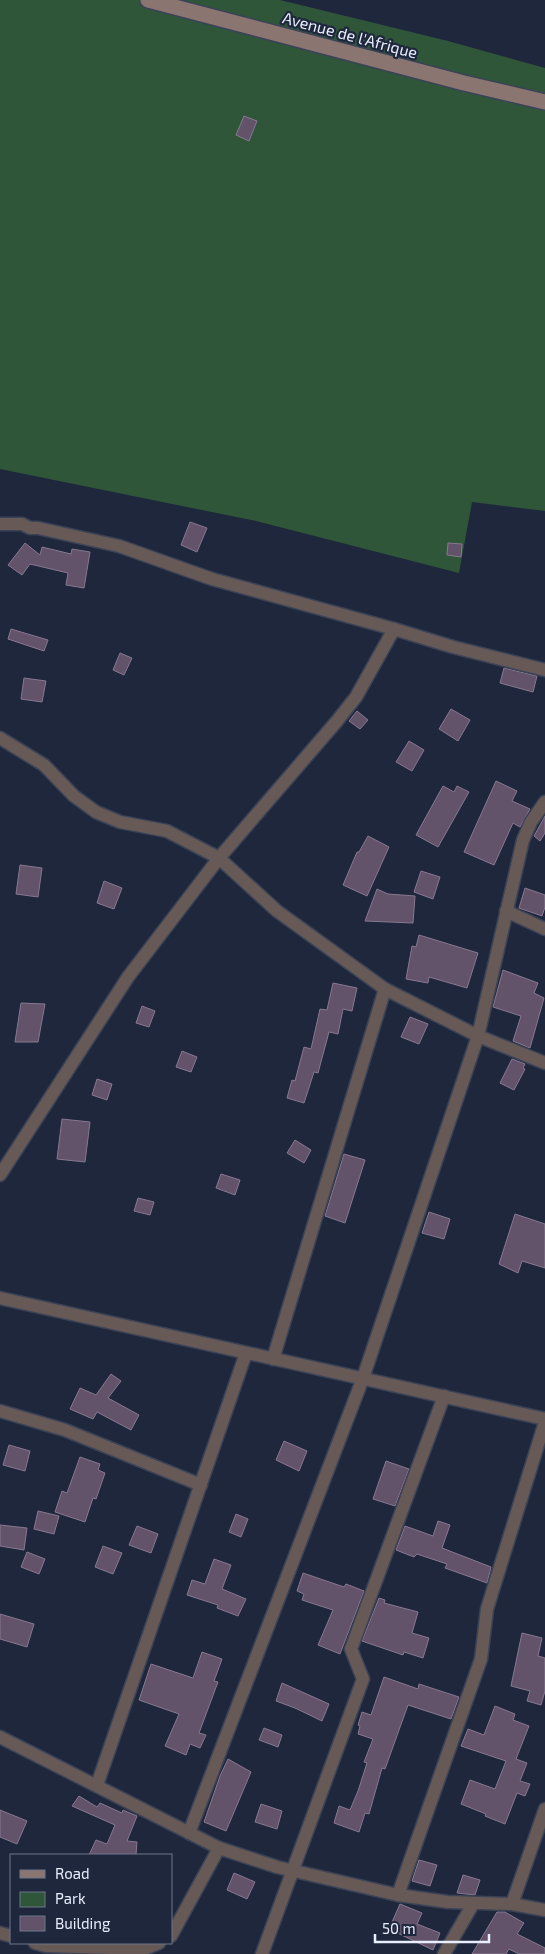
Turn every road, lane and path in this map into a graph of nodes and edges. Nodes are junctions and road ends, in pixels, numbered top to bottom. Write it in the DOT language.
graph roads {
  1 [pos="148,0"];
  2 [pos="545,102"];
  3 [pos="0,524"];
  4 [pos="394,629"];
  5 [pos="545,670"];
  6 [pos="0,738"];
  7 [pos="545,802"];
  8 [pos="219,858"];
  9 [pos="506,911"];
  10 [pos="545,929"];
  11 [pos="385,989"];
  12 [pos="478,1036"];
  13 [pos="545,1062"];
  14 [pos="0,1175"];
  15 [pos="0,1298"];
  16 [pos="246,1353"];
  17 [pos="273,1359"];
  18 [pos="363,1378"];
  19 [pos="444,1396"];
  20 [pos="0,1411"];
  21 [pos="545,1420"];
  22 [pos="201,1485"];
  23 [pos="0,1737"];
  24 [pos="97,1785"];
  25 [pos="545,1809"];
  26 [pos="189,1833"];
  27 [pos="219,1848"];
  28 [pos="292,1870"];
  29 [pos="398,1895"];
  30 [pos="473,1904"];
  31 [pos="512,1904"];
  32 [pos="545,1910"];
  33 [pos="172,1934"];
  34 [pos="39,1944"];
  35 [pos="157,1944"];
  36 [pos="143,1952"];
  37 [pos="262,1954"];
  38 [pos="444,1954"];
  1 -- 2 [label="main road, Avenue de l'Afrique"];
  3 -- 4 [label="street"];
  4 -- 5 [label="street"];
  4 -- 8 [label="street"];
  6 -- 8 [label="street"];
  7 -- 9 [label="street"];
  8 -- 11 [label="street"];
  8 -- 14 [label="street"];
  9 -- 10 [label="street"];
  9 -- 12 [label="street"];
  11 -- 12 [label="street"];
  11 -- 17 [label="street"];
  12 -- 13 [label="street"];
  12 -- 18 [label="street"];
  15 -- 16 [label="street"];
  16 -- 17 [label="street"];
  16 -- 22 [label="street"];
  17 -- 18 [label="street"];
  18 -- 19 [label="street"];
  18 -- 26 [label="street"];
  19 -- 21 [label="street"];
  19 -- 28 [label="street"];
  20 -- 22 [label="street"];
  21 -- 29 [label="street"];
  22 -- 24 [label="street"];
  23 -- 24 [label="street"];
  24 -- 26 [label="street"];
  25 -- 31 [label="street"];
  26 -- 27 [label="street"];
  27 -- 28 [label="street"];
  27 -- 33 [label="street"];
  28 -- 29 [label="street"];
  28 -- 37 [label="street"];
  29 -- 30 [label="street"];
  30 -- 31 [label="street"];
  30 -- 38 [label="street"];
  31 -- 32 [label="street"];
  34 -- 36 [label="street"];
  35 -- 36 [label="street"];
}
